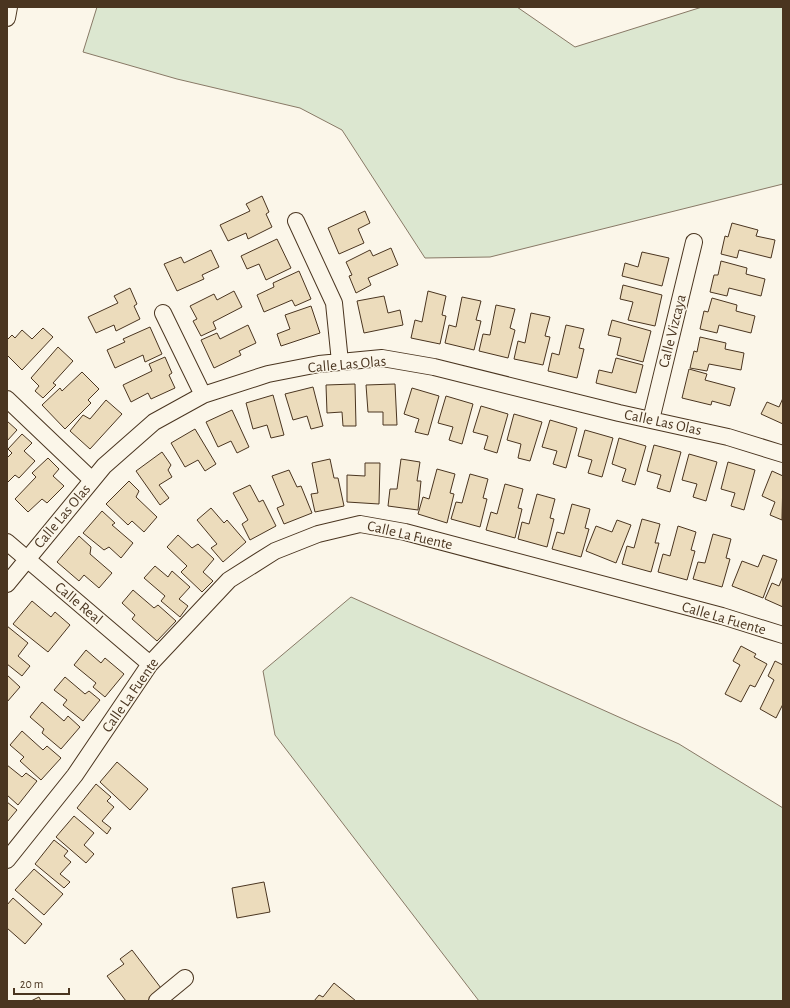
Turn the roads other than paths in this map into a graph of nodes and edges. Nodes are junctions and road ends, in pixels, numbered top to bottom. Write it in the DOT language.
graph roads {
  1 [pos="9,7"];
  2 [pos="7,18"];
  3 [pos="296,221"];
  4 [pos="694,242"];
  5 [pos="163,313"];
  6 [pos="340,362"];
  7 [pos="203,395"];
  8 [pos="7,399"];
  9 [pos="651,420"];
  10 [pos="783,454"];
  11 [pos="92,480"];
  12 [pos="7,542"];
  13 [pos="27,559"];
  14 [pos="7,584"];
  15 [pos="783,635"];
  16 [pos="150,664"];
  17 [pos="7,860"];
  18 [pos="185,978"];
  19 [pos="157,1001"];
  1 -- 2 [label="street"];
  3 -- 6 [label="street"];
  4 -- 9 [label="street, Calle Vizcaya"];
  5 -- 7 [label="street"];
  6 -- 7 [label="street, Calle Las Olas"];
  6 -- 9 [label="street, Calle Las Olas"];
  7 -- 11 [label="street, Calle Las Olas"];
  8 -- 11 [label="street"];
  9 -- 10 [label="street, Calle Las Olas"];
  11 -- 13 [label="street, Calle Las Olas"];
  12 -- 13 [label="street, Calle Real"];
  13 -- 14 [label="street, Calle Las Olas"];
  13 -- 16 [label="street, Calle Real"];
  15 -- 16 [label="street, Calle La Fuente"];
  16 -- 17 [label="street, Calle La Fuente"];
  18 -- 19 [label="street"];
}
